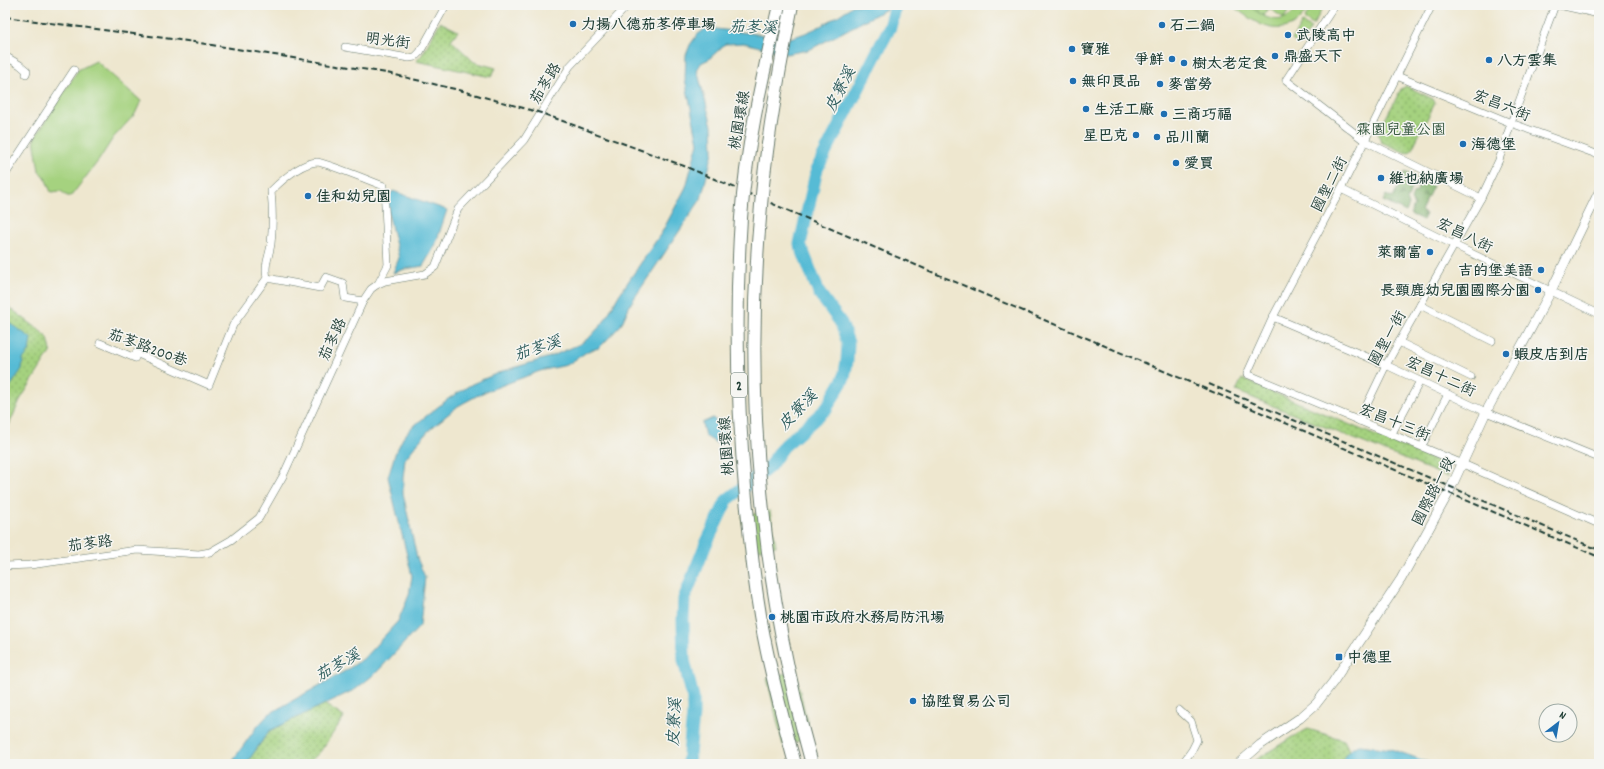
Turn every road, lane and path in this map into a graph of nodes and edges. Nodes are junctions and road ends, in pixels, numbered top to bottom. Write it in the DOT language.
graph roads {
  1 [pos="446,5"];
  2 [pos="628,5"];
  3 [pos="779,5"];
  4 [pos="792,5"];
  5 [pos="1335,5"];
  6 [pos="1432,5"];
  7 [pos="1555,5"];
  8 [pos="1559,5"];
  9 [pos="1599,14"];
  10 [pos="345,47"];
  11 [pos="5,56"];
  12 [pos="74,70"];
  13 [pos="26,74"];
  14 [pos="1397,76"];
  15 [pos="1511,123"];
  16 [pos="1365,141"];
  17 [pos="1599,156"];
  18 [pos="5,175"];
  19 [pos="1342,189"];
  20 [pos="1599,192"];
  21 [pos="1481,198"];
  22 [pos="1454,245"];
  23 [pos="267,278"];
  24 [pos="378,284"];
  25 [pos="1551,291"];
  26 [pos="363,301"];
  27 [pos="1420,305"];
  28 [pos="1599,314"];
  29 [pos="1273,317"];
  30 [pos="1492,341"];
  31 [pos="1399,342"];
  32 [pos="100,343"];
  33 [pos="1386,365"];
  34 [pos="1248,374"];
  35 [pos="1471,377"];
  36 [pos="1420,381"];
  37 [pos="1448,394"];
  38 [pos="1486,412"];
  39 [pos="1359,421"];
  40 [pos="1391,435"];
  41 [pos="1424,442"];
  42 [pos="1599,458"];
  43 [pos="1463,464"];
  44 [pos="1599,524"];
  45 [pos="5,566"];
  46 [pos="1179,710"];
  47 [pos="795,764"];
  48 [pos="812,764"];
  49 [pos="1182,764"];
  50 [pos="1238,764"];
  1 -- 10 [label="street, 明光街"];
  2 -- 24 [label="street, 茄苳路"];
  3 -- 47 [label="highway, 桃園環線 / 2, bridge"];
  4 -- 48 [label="highway, 桃園環線 / 2, bridge"];
  5 -- 16 [label="street"];
  6 -- 14 [label="street, 國聖二街"];
  7 -- 15 [label="street, 國聖一街"];
  8 -- 9 [label="street"];
  11 -- 13 [label="street"];
  12 -- 18 [label="street"];
  14 -- 15 [label="street, 宏昌六街"];
  14 -- 16 [label="street, 國聖二街"];
  15 -- 17 [label="street, 宏昌六街"];
  15 -- 21 [label="street, 國聖一街"];
  16 -- 19 [label="street, 國聖二街"];
  16 -- 21 [label="street"];
  19 -- 22 [label="street, 宏昌八街"];
  19 -- 29 [label="street, 國聖二街"];
  20 -- 25 [label="street, 國際路一段"];
  21 -- 22 [label="street, 國聖一街"];
  22 -- 25 [label="street, 宏昌八街"];
  22 -- 27 [label="street, 國聖一街"];
  23 -- 24 [label="street"];
  23 -- 26 [label="street"];
  23 -- 32 [label="street, 茄苳路200巷"];
  24 -- 26 [label="street, 茄苳路"];
  25 -- 28 [label="street, 宏昌八街"];
  25 -- 38 [label="street, 國際路一段"];
  26 -- 45 [label="street, 茄苳路"];
  27 -- 30 [label="street"];
  27 -- 31 [label="street, 國聖一街"];
  29 -- 33 [label="street, 宏昌十二街"];
  29 -- 34 [label="street, 國聖二街"];
  31 -- 33 [label="street, 國聖一街"];
  31 -- 35 [label="street"];
  33 -- 36 [label="street, 宏昌十二街"];
  33 -- 39 [label="street, 國聖一街"];
  34 -- 39 [label="street, 宏昌十三街"];
  36 -- 37 [label="street, 宏昌十二街"];
  36 -- 40 [label="street"];
  37 -- 38 [label="street, 宏昌十二街"];
  37 -- 41 [label="street"];
  38 -- 42 [label="street, 宏昌十二街"];
  38 -- 43 [label="street, 國際路一段"];
  39 -- 40 [label="street, 宏昌十三街"];
  40 -- 43 [label="street, 宏昌十三街"];
  43 -- 44 [label="street, 宏昌十三街"];
  43 -- 50 [label="street, 國際路一段"];
  46 -- 49 [label="street"];
}
